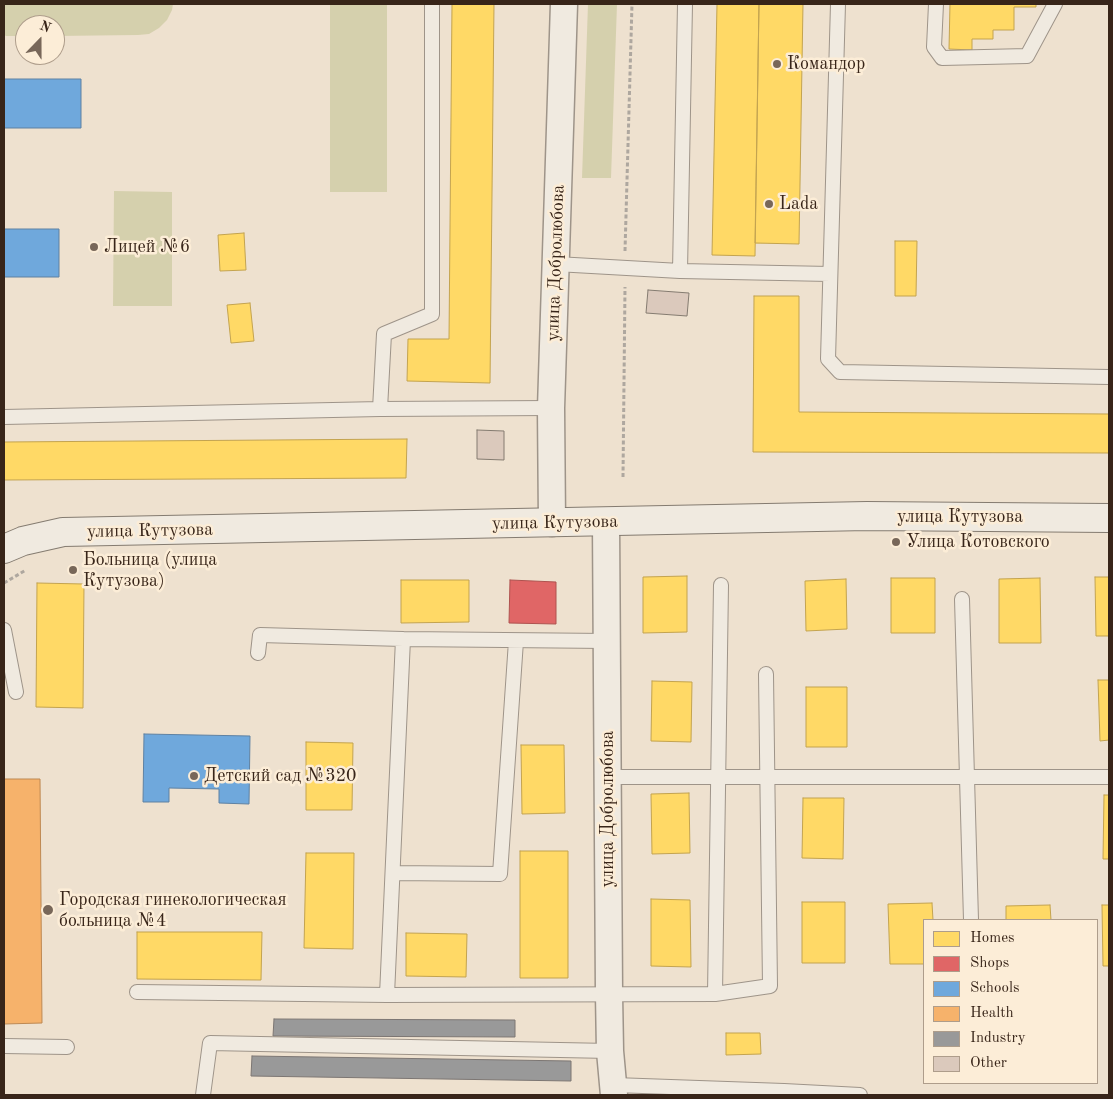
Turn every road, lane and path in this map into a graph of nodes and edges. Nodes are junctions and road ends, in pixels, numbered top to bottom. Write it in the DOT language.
graph roads {
  1 [pos="432,4"];
  2 [pos="564,4"];
  3 [pos="632,4"];
  4 [pos="685,4"];
  5 [pos="838,4"];
  6 [pos="936,4"];
  7 [pos="1055,4"];
  8 [pos="556,264"];
  9 [pos="625,268"];
  10 [pos="680,271"];
  11 [pos="830,274"];
  12 [pos="1109,377"];
  13 [pos="551,408"];
  14 [pos="380,409"];
  15 [pos="4,417"];
  16 [pos="623,477"];
  17 [pos="1109,518"];
  18 [pos="606,522"];
  19 [pos="552,523"];
  20 [pos="4,549"];
  21 [pos="26,570"];
  22 [pos="4,582"];
  23 [pos="721,585"];
  24 [pos="962,599"];
  25 [pos="4,630"];
  26 [pos="403,639"];
  27 [pos="516,641"];
  28 [pos="607,641"];
  29 [pos="258,653"];
  30 [pos="766,674"];
  31 [pos="16,692"];
  32 [pos="608,777"];
  33 [pos="718,777"];
  34 [pos="768,777"];
  35 [pos="1109,777"];
  36 [pos="966,778"];
  37 [pos="392,874"];
  38 [pos="971,919"];
  39 [pos="137,992"];
  40 [pos="609,994"];
  41 [pos="715,994"];
  42 [pos="387,995"];
  43 [pos="4,1046"];
  44 [pos="67,1047"];
  45 [pos="610,1051"];
  46 [pos="614,1090"];
  47 [pos="784,1093"];
  48 [pos="202,1095"];
  49 [pos="850,1095"];
  50 [pos="860,1095"];
  1 -- 14 [label="lane"];
  2 -- 8 [label="street, улица Добролюбова"];
  3 -- 9 [label="path"];
  4 -- 10 [label="lane"];
  5 -- 11 [label="lane"];
  6 -- 7 [label="lane"];
  8 -- 9 [label="lane"];
  8 -- 13 [label="street, улица Добролюбова"];
  9 -- 10 [label="lane"];
  9 -- 16 [label="path"];
  10 -- 11 [label="lane"];
  11 -- 12 [label="lane"];
  13 -- 14 [label="lane"];
  13 -- 19 [label="street, улица Добролюбова"];
  14 -- 15 [label="lane"];
  17 -- 18 [label="street, улица Кутузова"];
  18 -- 19 [label="street, улица Кутузова"];
  18 -- 28 [label="street, улица Добролюбова"];
  19 -- 20 [label="street, улица Кутузова"];
  21 -- 22 [label="path"];
  23 -- 33 [label="lane"];
  24 -- 36 [label="lane"];
  25 -- 31 [label="lane"];
  26 -- 27 [label="lane"];
  26 -- 29 [label="lane"];
  26 -- 37 [label="lane"];
  27 -- 28 [label="lane"];
  27 -- 37 [label="lane"];
  28 -- 32 [label="street, улица Добролюбова"];
  30 -- 34 [label="lane"];
  32 -- 33 [label="lane"];
  32 -- 40 [label="street, улица Добролюбова"];
  33 -- 34 [label="lane"];
  33 -- 41 [label="lane"];
  34 -- 36 [label="lane"];
  34 -- 41 [label="lane"];
  35 -- 36 [label="lane"];
  36 -- 38 [label="lane"];
  37 -- 42 [label="lane"];
  39 -- 42 [label="lane"];
  40 -- 41 [label="lane"];
  40 -- 42 [label="lane"];
  40 -- 45 [label="street, улица Добролюбова"];
  43 -- 44 [label="lane"];
  45 -- 46 [label="street, улица Добролюбова"];
  45 -- 48 [label="lane"];
  46 -- 47 [label="lane"];
  47 -- 49 [label="lane"];
  49 -- 50 [label="lane"];
}
